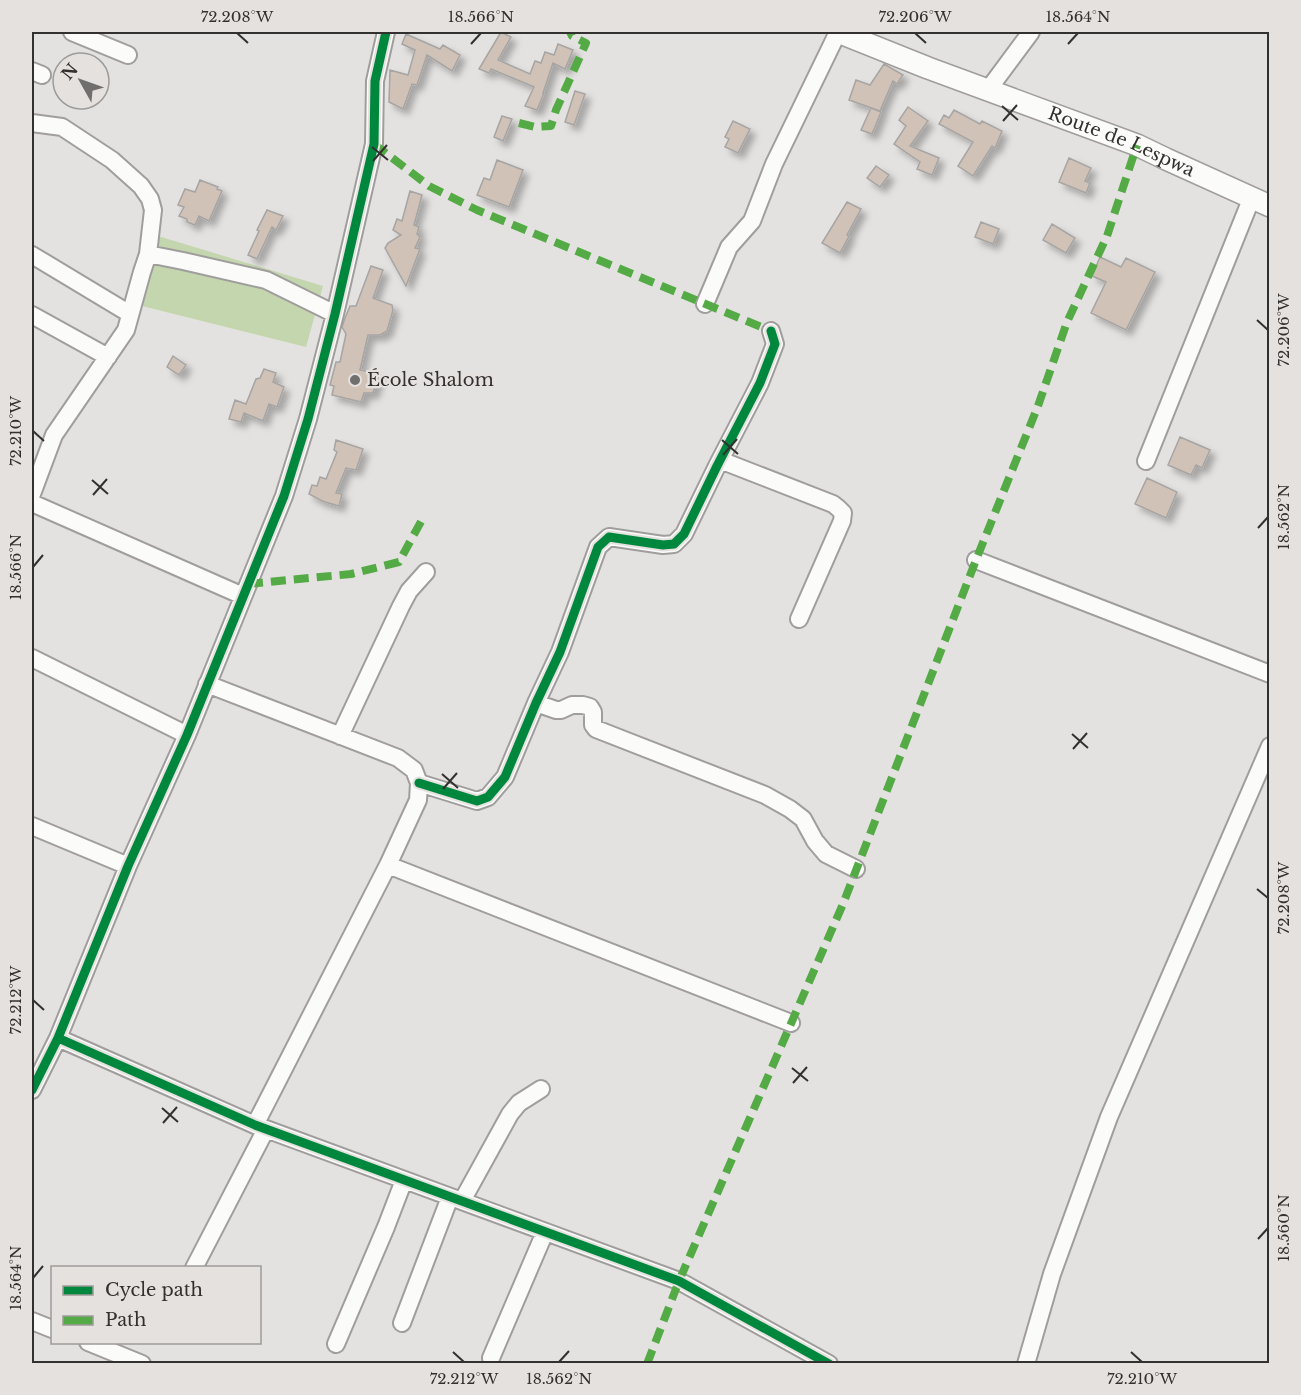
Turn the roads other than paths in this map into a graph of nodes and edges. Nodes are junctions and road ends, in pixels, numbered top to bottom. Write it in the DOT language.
graph roads {
  1 [pos="72,32"];
  2 [pos="386,32"];
  3 [pos="838,32"];
  4 [pos="1031,32"];
  5 [pos="128,55"];
  6 [pos="988,90"];
  7 [pos="32,123"];
  8 [pos="1261,201"];
  9 [pos="148,254"];
  10 [pos="32,255"];
  11 [pos="705,304"];
  12 [pos="130,314"];
  13 [pos="335,314"];
  14 [pos="32,315"];
  15 [pos="771,331"];
  16 [pos="108,357"];
  17 [pos="720,460"];
  18 [pos="1146,461"];
  19 [pos="32,494"];
  20 [pos="32,503"];
  21 [pos="976,560"];
  22 [pos="426,572"];
  23 [pos="243,596"];
  24 [pos="799,619"];
  25 [pos="32,658"];
  26 [pos="1269,674"];
  27 [pos="207,684"];
  28 [pos="536,703"];
  29 [pos="187,735"];
  30 [pos="340,736"];
  31 [pos="1269,747"];
  32 [pos="419,783"];
  33 [pos="32,826"];
  34 [pos="388,865"];
  35 [pos="128,866"];
  36 [pos="856,869"];
  37 [pos="791,1023"];
  38 [pos="58,1038"];
  39 [pos="36,1073"];
  40 [pos="541,1089"];
  41 [pos="32,1090"];
  42 [pos="261,1127"];
  43 [pos="404,1180"];
  44 [pos="456,1199"];
  45 [pos="545,1232"];
  46 [pos="195,1266"];
  47 [pos="32,1321"];
  48 [pos="402,1323"];
  49 [pos="51,1329"];
  50 [pos="93,1344"];
  51 [pos="336,1344"];
  52 [pos="491,1358"];
  53 [pos="142,1364"];
  54 [pos="829,1364"];
  55 [pos="1026,1364"];
  1 -- 5 [label="street"];
  2 -- 13 [label="street"];
  3 -- 6 [label="street, Route de Lespwa"];
  3 -- 11 [label="street"];
  4 -- 6 [label="street"];
  6 -- 8 [label="street, Route de Lespwa"];
  7 -- 9 [label="street"];
  8 -- 18 [label="street"];
  9 -- 12 [label="street"];
  9 -- 13 [label="street"];
  10 -- 12 [label="street"];
  12 -- 16 [label="street"];
  13 -- 23 [label="street"];
  14 -- 16 [label="street"];
  15 -- 17 [label="street"];
  16 -- 19 [label="street"];
  17 -- 24 [label="street"];
  17 -- 28 [label="street"];
  20 -- 23 [label="street"];
  21 -- 26 [label="street"];
  22 -- 30 [label="street"];
  23 -- 27 [label="street"];
  25 -- 29 [label="street"];
  27 -- 29 [label="street"];
  27 -- 30 [label="street"];
  28 -- 32 [label="street"];
  28 -- 36 [label="street"];
  29 -- 35 [label="street"];
  30 -- 32 [label="street"];
  31 -- 55 [label="street"];
  32 -- 34 [label="street"];
  33 -- 35 [label="street"];
  34 -- 37 [label="street"];
  34 -- 42 [label="street"];
  35 -- 38 [label="street"];
  38 -- 39 [label="street"];
  38 -- 42 [label="street"];
  39 -- 41 [label="street"];
  40 -- 44 [label="street"];
  42 -- 43 [label="street"];
  42 -- 46 [label="street"];
  43 -- 44 [label="street"];
  43 -- 51 [label="street"];
  44 -- 45 [label="street"];
  44 -- 48 [label="street"];
  45 -- 52 [label="street"];
  45 -- 54 [label="street"];
  47 -- 49 [label="street"];
  50 -- 53 [label="street"];
}
